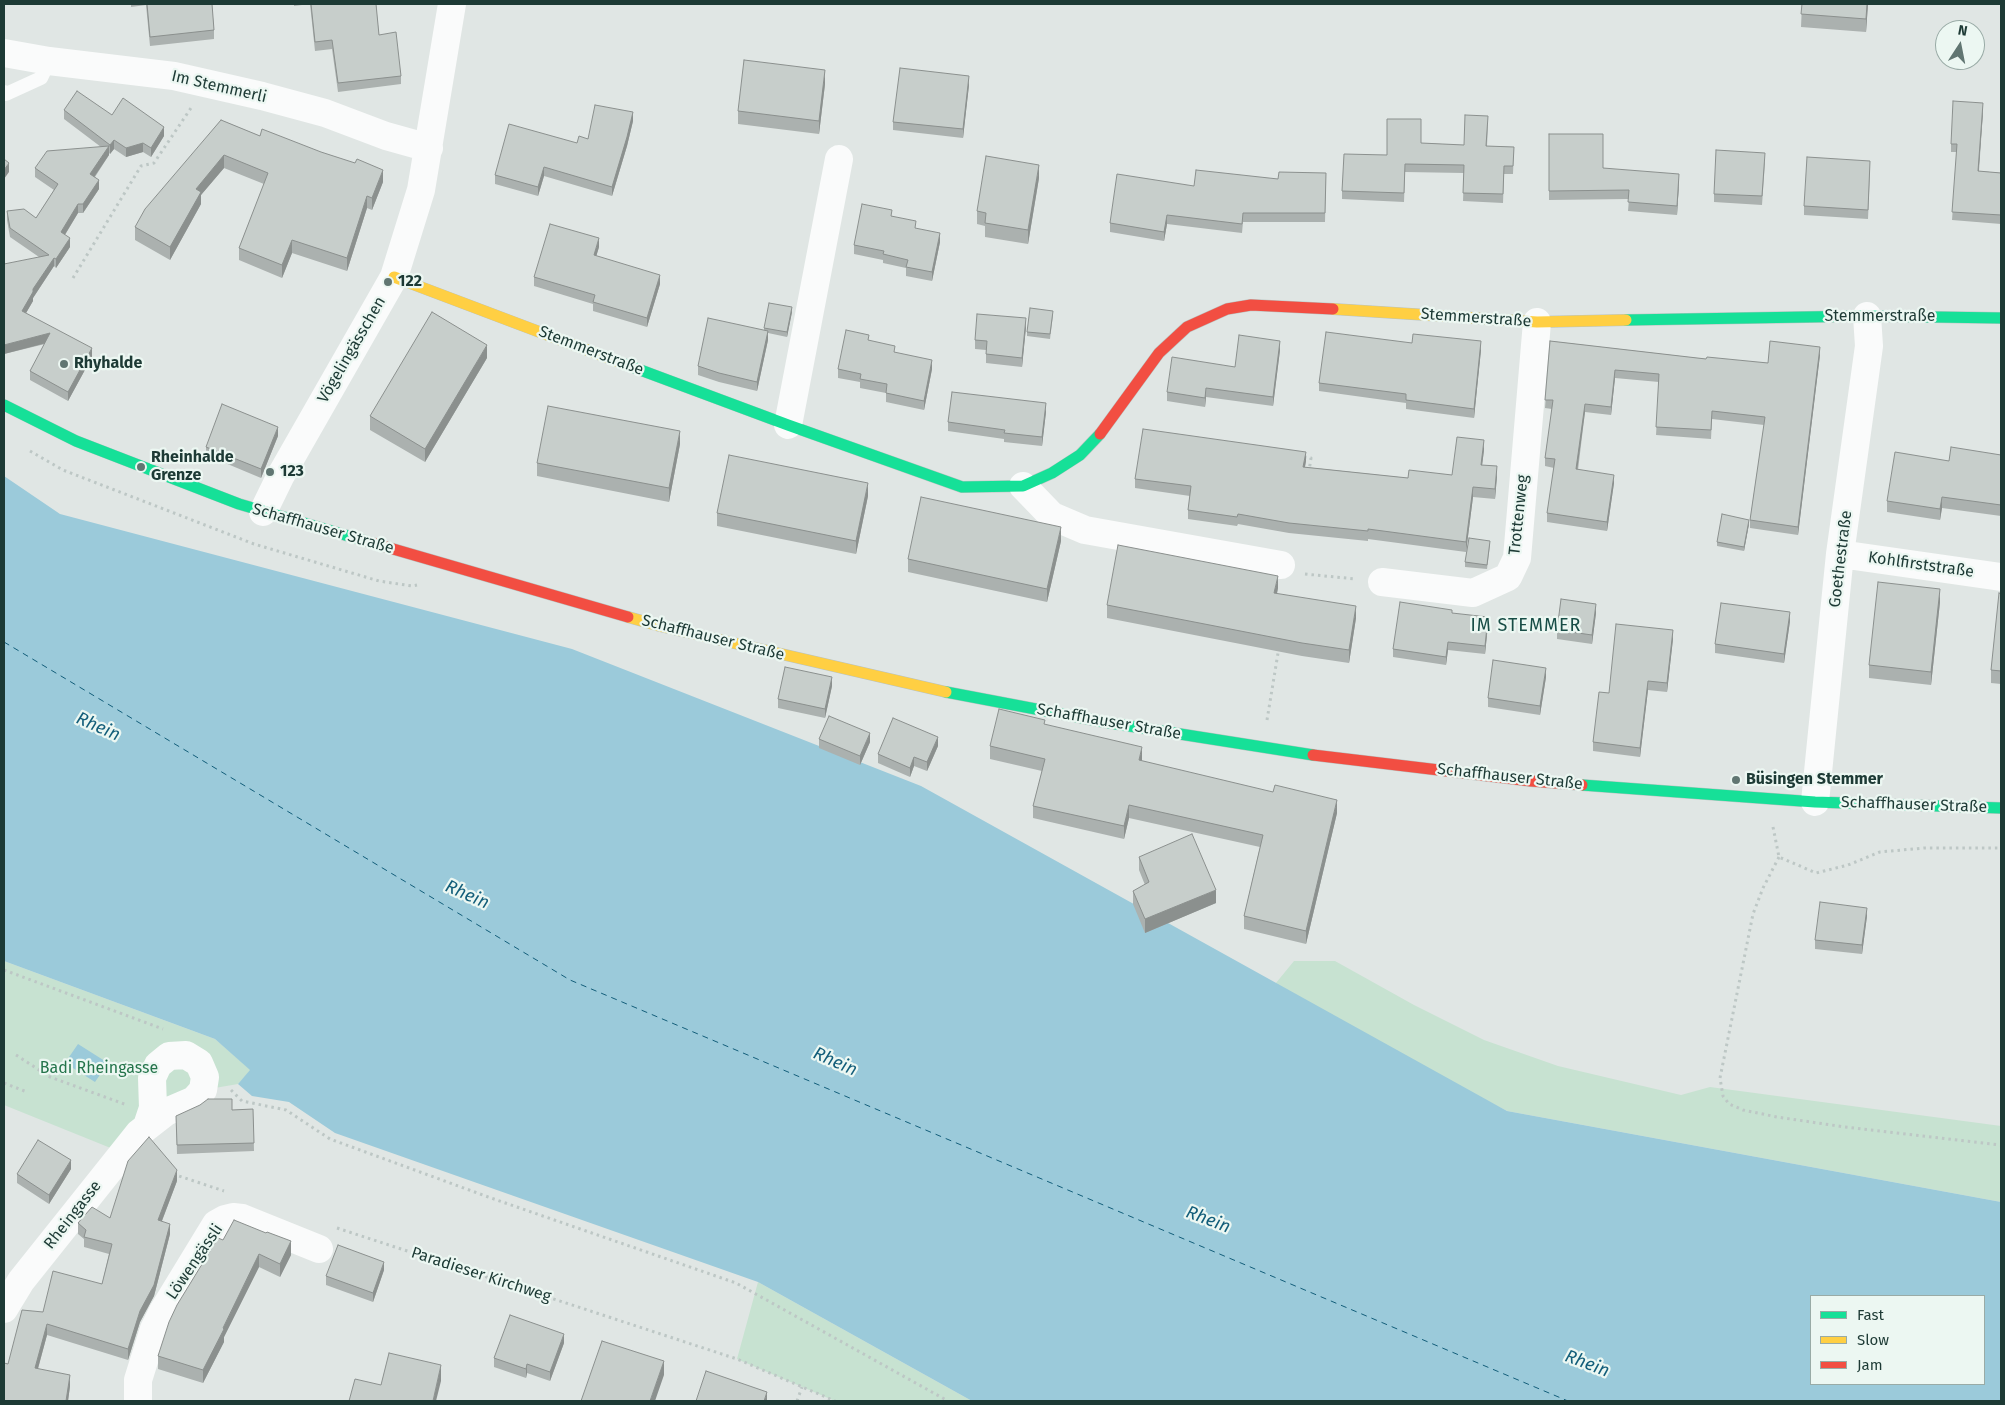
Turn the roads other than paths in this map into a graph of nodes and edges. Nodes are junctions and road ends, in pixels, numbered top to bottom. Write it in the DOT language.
graph roads {
  1 [pos="452,4"];
  2 [pos="4,53"];
  3 [pos="49,62"];
  4 [pos="4,92"];
  5 [pos="429,148"];
  6 [pos="839,159"];
  7 [pos="394,278"];
  8 [pos="1867,316"];
  9 [pos="2001,318"];
  10 [pos="1536,322"];
  11 [pos="4,405"];
  12 [pos="788,425"];
  13 [pos="1023,486"];
  14 [pos="251,508"];
  15 [pos="1840,554"];
  16 [pos="1291,569"];
  17 [pos="2001,577"];
  18 [pos="1382,582"];
  19 [pos="1815,802"];
  20 [pos="2001,808"];
  21 [pos="149,1120"];
  22 [pos="319,1249"];
  23 [pos="4,1308"];
  24 [pos="138,1401"];
  1 -- 5 [label="street, Vögelingässchen"];
  2 -- 3 [label="street, Im Stemmerli"];
  3 -- 4 [label="lane"];
  3 -- 5 [label="street, Im Stemmerli"];
  5 -- 7 [label="street, Vögelingässchen"];
  6 -- 12 [label="street"];
  7 -- 12 [label="main road, Stemmerstraße"];
  7 -- 14 [label="street, Vögelingässchen"];
  8 -- 9 [label="main road, Stemmerstraße"];
  8 -- 10 [label="main road, Stemmerstraße"];
  8 -- 15 [label="street, Goethestraße"];
  10 -- 13 [label="main road, Stemmerstraße"];
  10 -- 18 [label="street, Trottenweg"];
  11 -- 14 [label="main road, Schaffhauser Straße"];
  12 -- 13 [label="main road, Stemmerstraße"];
  13 -- 16 [label="street"];
  14 -- 19 [label="main road, Schaffhauser Straße"];
  15 -- 17 [label="street, Kohlfirststraße"];
  15 -- 19 [label="street, Goethestraße"];
  19 -- 20 [label="main road, Schaffhauser Straße"];
  21 -- 23 [label="street, Rheingasse"];
  22 -- 24 [label="street, Löwengässli"];
}
